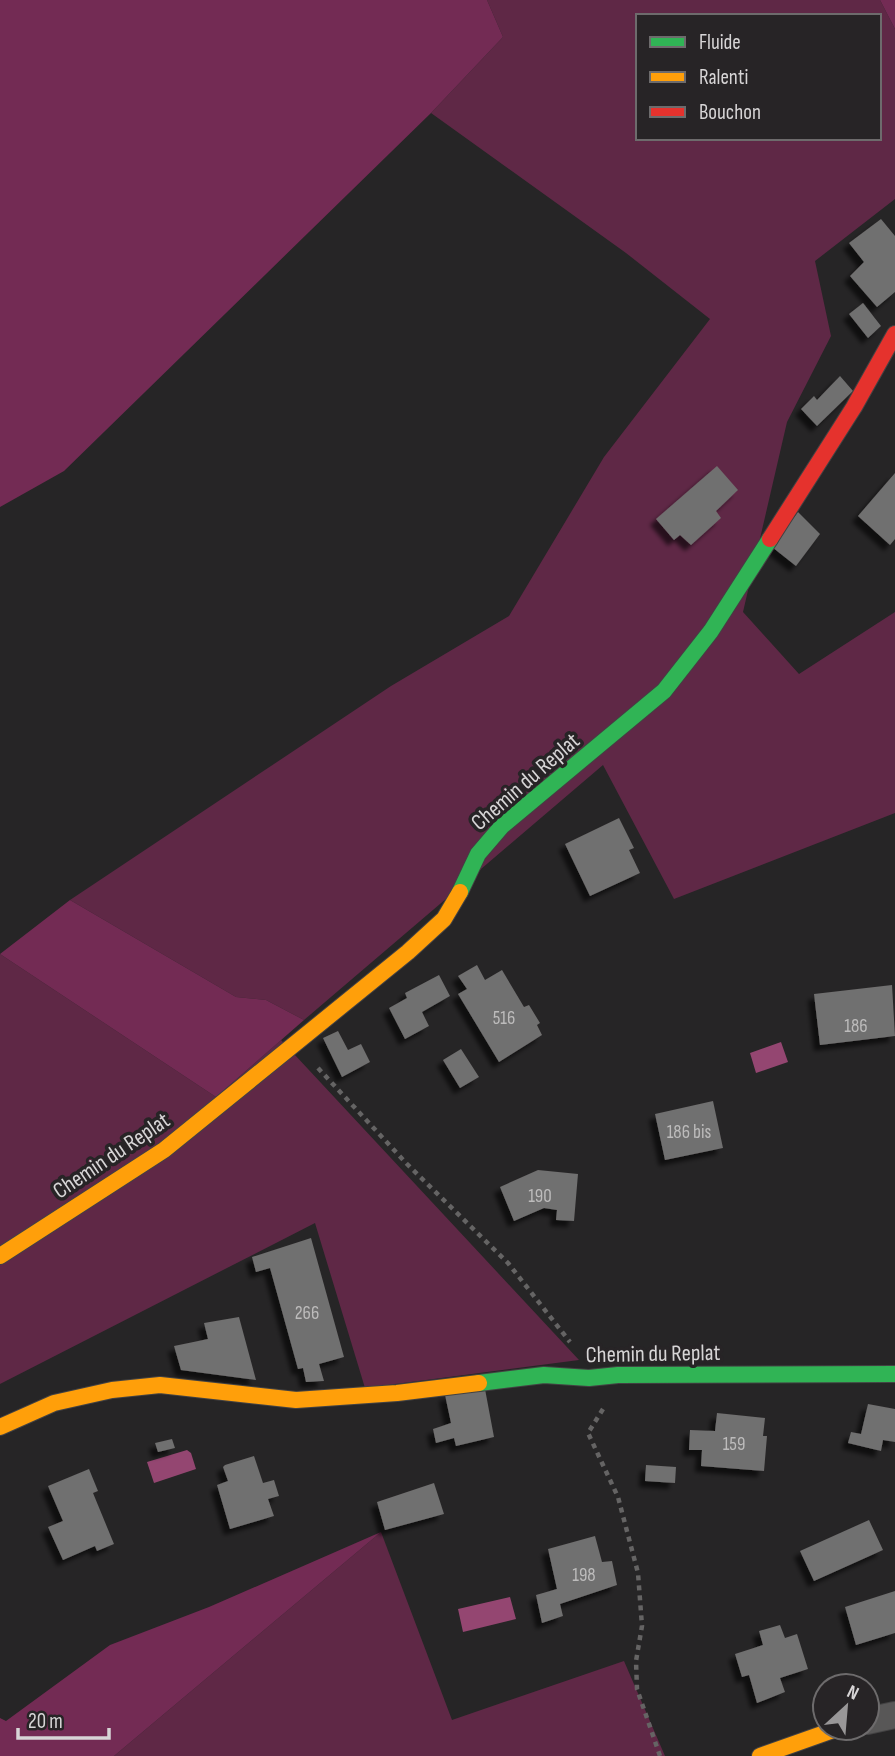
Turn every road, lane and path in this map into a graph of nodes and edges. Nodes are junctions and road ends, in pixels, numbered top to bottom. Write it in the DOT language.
graph roads {
  1 [pos="895,334"];
  2 [pos="0,1256"];
  3 [pos="895,1374"];
  4 [pos="0,1427"];
  5 [pos="811,1738"];
  6 [pos="760,1756"];
  1 -- 2 [label="street, Chemin du Replat"];
  3 -- 4 [label="street, Chemin du Replat"];
  5 -- 6 [label="street"];
}
